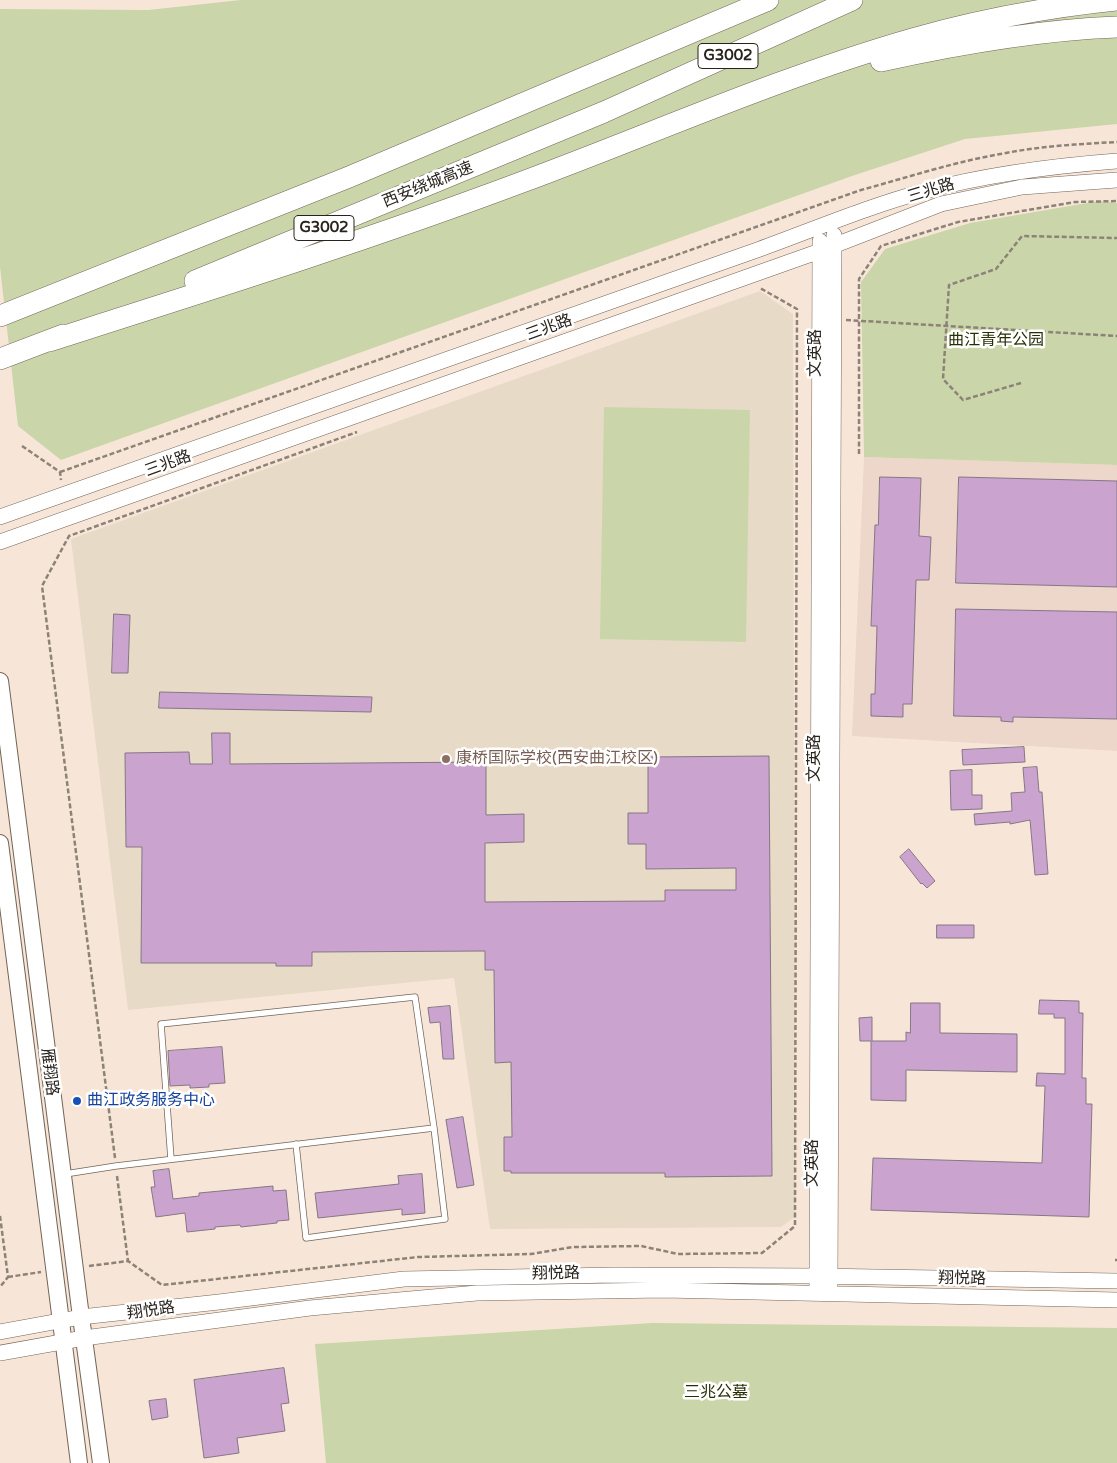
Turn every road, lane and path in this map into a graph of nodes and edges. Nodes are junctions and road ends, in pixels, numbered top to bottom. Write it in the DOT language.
graph roads {
  1 [pos="730,0"];
  2 [pos="768,0"];
  3 [pos="852,0"];
  4 [pos="1117,0"];
  5 [pos="1117,27"];
  6 [pos="710,110"];
  7 [pos="493,117"];
  8 [pos="1117,142"];
  9 [pos="1117,161"];
  10 [pos="1117,180"];
  11 [pos="1117,201"];
  12 [pos="826,225"];
  13 [pos="1117,238"];
  14 [pos="827,248"];
  15 [pos="760,287"];
  16 [pos="0,316"];
  17 [pos="834,319"];
  18 [pos="859,321"];
  19 [pos="946,326"];
  20 [pos="1117,336"];
  21 [pos="46,342"];
  22 [pos="0,360"];
  23 [pos="1021,384"];
  24 [pos="358,432"];
  25 [pos="859,454"];
  26 [pos="60,472"];
  27 [pos="0,517"];
  28 [pos="0,542"];
  29 [pos="0,681"];
  30 [pos="0,843"];
  31 [pos="434,1128"];
  32 [pos="296,1144"];
  33 [pos="171,1159"];
  34 [pos="116,1166"];
  35 [pos="62,1174"];
  36 [pos="0,1216"];
  37 [pos="128,1261"];
  38 [pos="74,1268"];
  39 [pos="53,1271"];
  40 [pos="824,1276"];
  41 [pos="8,1277"];
  42 [pos="1117,1281"];
  43 [pos="0,1287"];
  44 [pos="823,1294"];
  45 [pos="1117,1300"];
  46 [pos="80,1318"];
  47 [pos="60,1321"];
  48 [pos="0,1332"];
  49 [pos="84,1338"];
  50 [pos="63,1342"];
  51 [pos="0,1353"];
  52 [pos="78,1463"];
  53 [pos="102,1463"];
  1 -- 7 [label="highway"];
  2 -- 7 [label="highway, G3002"];
  3 -- 21 [label="highway, 西安绕城高速 / G3002"];
  4 -- 6 [label="highway"];
  5 -- 6 [label="highway"];
  6 -- 21 [label="highway"];
  7 -- 16 [label="highway, G3002"];
  8 -- 26 [label="path"];
  9 -- 12 [label="street, 三兆路"];
  10 -- 14 [label="street, 三兆路"];
  11 -- 18 [label="path"];
  12 -- 14 [label="street, 文英路"];
  12 -- 27 [label="street, 三兆路"];
  13 -- 19 [label="path"];
  14 -- 17 [label="street, 文英路"];
  14 -- 28 [label="street, 三兆路"];
  14 -- 40 [label="street, 文英路"];
  15 -- 37 [label="path"];
  17 -- 18 [label="path"];
  17 -- 40 [label="street, 文英路"];
  18 -- 19 [label="path"];
  18 -- 25 [label="path"];
  19 -- 20 [label="path"];
  19 -- 23 [label="path"];
  21 -- 22 [label="highway, 西安绕城高速 / G3002"];
  24 -- 34 [label="path"];
  29 -- 35 [label="main road, 雁翔路"];
  30 -- 39 [label="main road, 雁翔路"];
  31 -- 32 [label="lane"];
  31 -- 32 [label="lane"];
  31 -- 33 [label="lane"];
  32 -- 33 [label="lane"];
  33 -- 34 [label="lane"];
  34 -- 35 [label="lane"];
  34 -- 37 [label="path"];
  35 -- 38 [label="main road, 雁翔路"];
  36 -- 41 [label="path"];
  37 -- 38 [label="path"];
  38 -- 46 [label="main road, 雁翔路"];
  39 -- 41 [label="path"];
  39 -- 47 [label="main road, 雁翔路"];
  40 -- 42 [label="street, 翔悦路"];
  40 -- 44 [label="street, 文英路"];
  40 -- 46 [label="street, 翔悦路"];
  41 -- 43 [label="path"];
  44 -- 45 [label="street, 翔悦路"];
  44 -- 49 [label="street, 翔悦路"];
  46 -- 47 [label="street, 翔悦路"];
  46 -- 49 [label="main road, 雁翔路"];
  47 -- 48 [label="street, 翔悦路"];
  47 -- 50 [label="main road, 雁翔路"];
  49 -- 50 [label="street, 翔悦路"];
  49 -- 53 [label="main road, 雁翔路"];
  50 -- 51 [label="street, 翔悦路"];
  50 -- 52 [label="main road, 雁翔路"];
}
